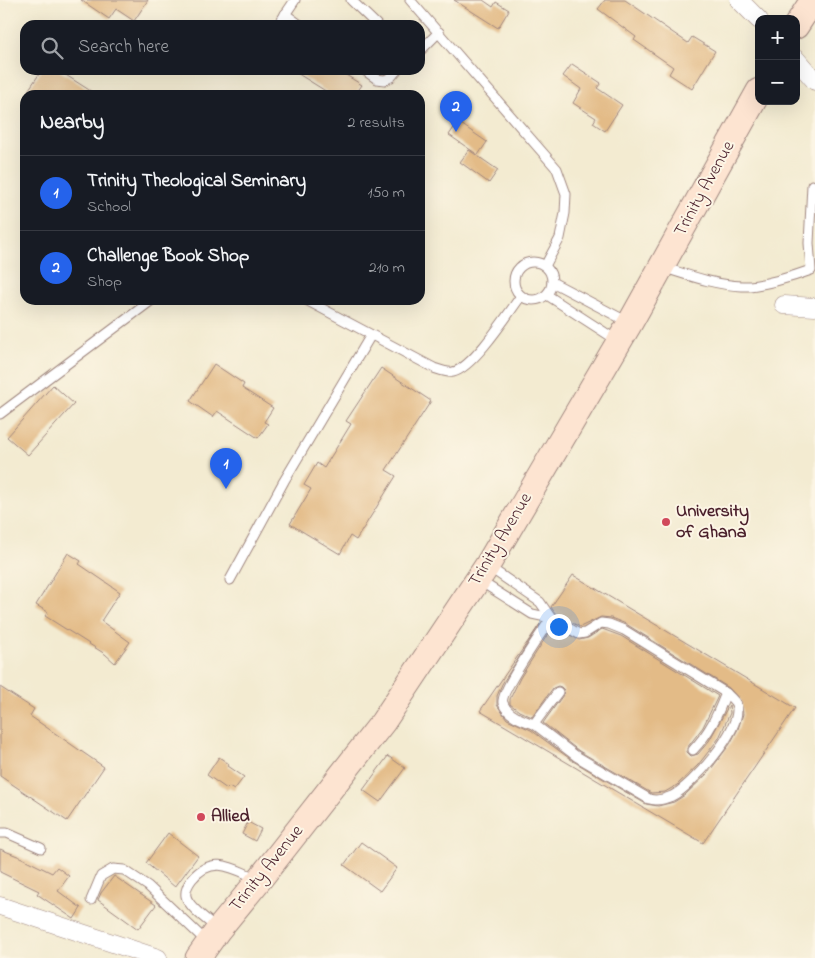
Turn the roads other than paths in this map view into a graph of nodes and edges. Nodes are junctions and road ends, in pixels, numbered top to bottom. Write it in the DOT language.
graph roads {
  1 [pos="295,0"];
  2 [pos="351,0"];
  3 [pos="410,0"];
  4 [pos="739,0"];
  5 [pos="814,0"];
  6 [pos="285,14"];
  7 [pos="755,16"];
  8 [pos="281,20"];
  9 [pos="293,20"];
  10 [pos="372,20"];
  11 [pos="800,20"];
  12 [pos="439,32"];
  13 [pos="425,46"];
  14 [pos="797,60"];
  15 [pos="371,75"];
  16 [pos="393,75"];
  17 [pos="815,81"];
  18 [pos="755,98"];
  19 [pos="812,185"];
  20 [pos="544,266"];
  21 [pos="662,267"];
  22 [pos="813,270"];
  23 [pos="552,282"];
  24 [pos="547,295"];
  25 [pos="521,296"];
  26 [pos="145,305"];
  27 [pos="315,305"];
  28 [pos="784,305"];
  29 [pos="815,307"];
  30 [pos="625,333"];
  31 [pos="371,335"];
  32 [pos="0,414"];
  33 [pos="482,573"];
  34 [pos="230,580"];
  35 [pos="551,618"];
  36 [pos="558,692"];
  37 [pos="726,692"];
  38 [pos="534,724"];
  39 [pos="693,750"];
  40 [pos="0,833"];
  41 [pos="41,848"];
  42 [pos="259,880"];
  43 [pos="92,900"];
  44 [pos="0,906"];
  45 [pos="208,944"];
  46 [pos="158,958"];
  1 -- 6 [label="lane"];
  2 -- 10 [label="lane"];
  3 -- 12 [label="lane"];
  4 -- 7 [label="street"];
  5 -- 11 [label="street"];
  6 -- 8 [label="lane"];
  6 -- 9 [label="lane"];
  12 -- 13 [label="lane"];
  12 -- 20 [label="lane"];
  14 -- 17 [label="street"];
  15 -- 16 [label="lane"];
  18 -- 21 [label="street, Trinity Avenue"];
  19 -- 22 [label="lane"];
  20 -- 23 [label="lane"];
  20 -- 25 [label="lane"];
  21 -- 22 [label="lane"];
  21 -- 30 [label="street, Trinity Avenue"];
  23 -- 24 [label="lane"];
  23 -- 30 [label="lane"];
  24 -- 25 [label="lane"];
  24 -- 30 [label="lane"];
  25 -- 31 [label="lane"];
  26 -- 32 [label="lane"];
  27 -- 31 [label="lane"];
  28 -- 29 [label="street"];
  30 -- 33 [label="street, Trinity Avenue"];
  31 -- 34 [label="lane"];
  33 -- 35 [label="lane"];
  33 -- 35 [label="lane"];
  33 -- 42 [label="street, Trinity Avenue"];
  35 -- 37 [label="lane"];
  35 -- 38 [label="lane"];
  36 -- 38 [label="lane"];
  37 -- 38 [label="lane"];
  37 -- 39 [label="lane"];
  40 -- 41 [label="lane"];
  42 -- 45 [label="street, Trinity Avenue"];
  42 -- 45 [label="lane"];
  43 -- 45 [label="lane"];
  44 -- 46 [label="street"];
}
